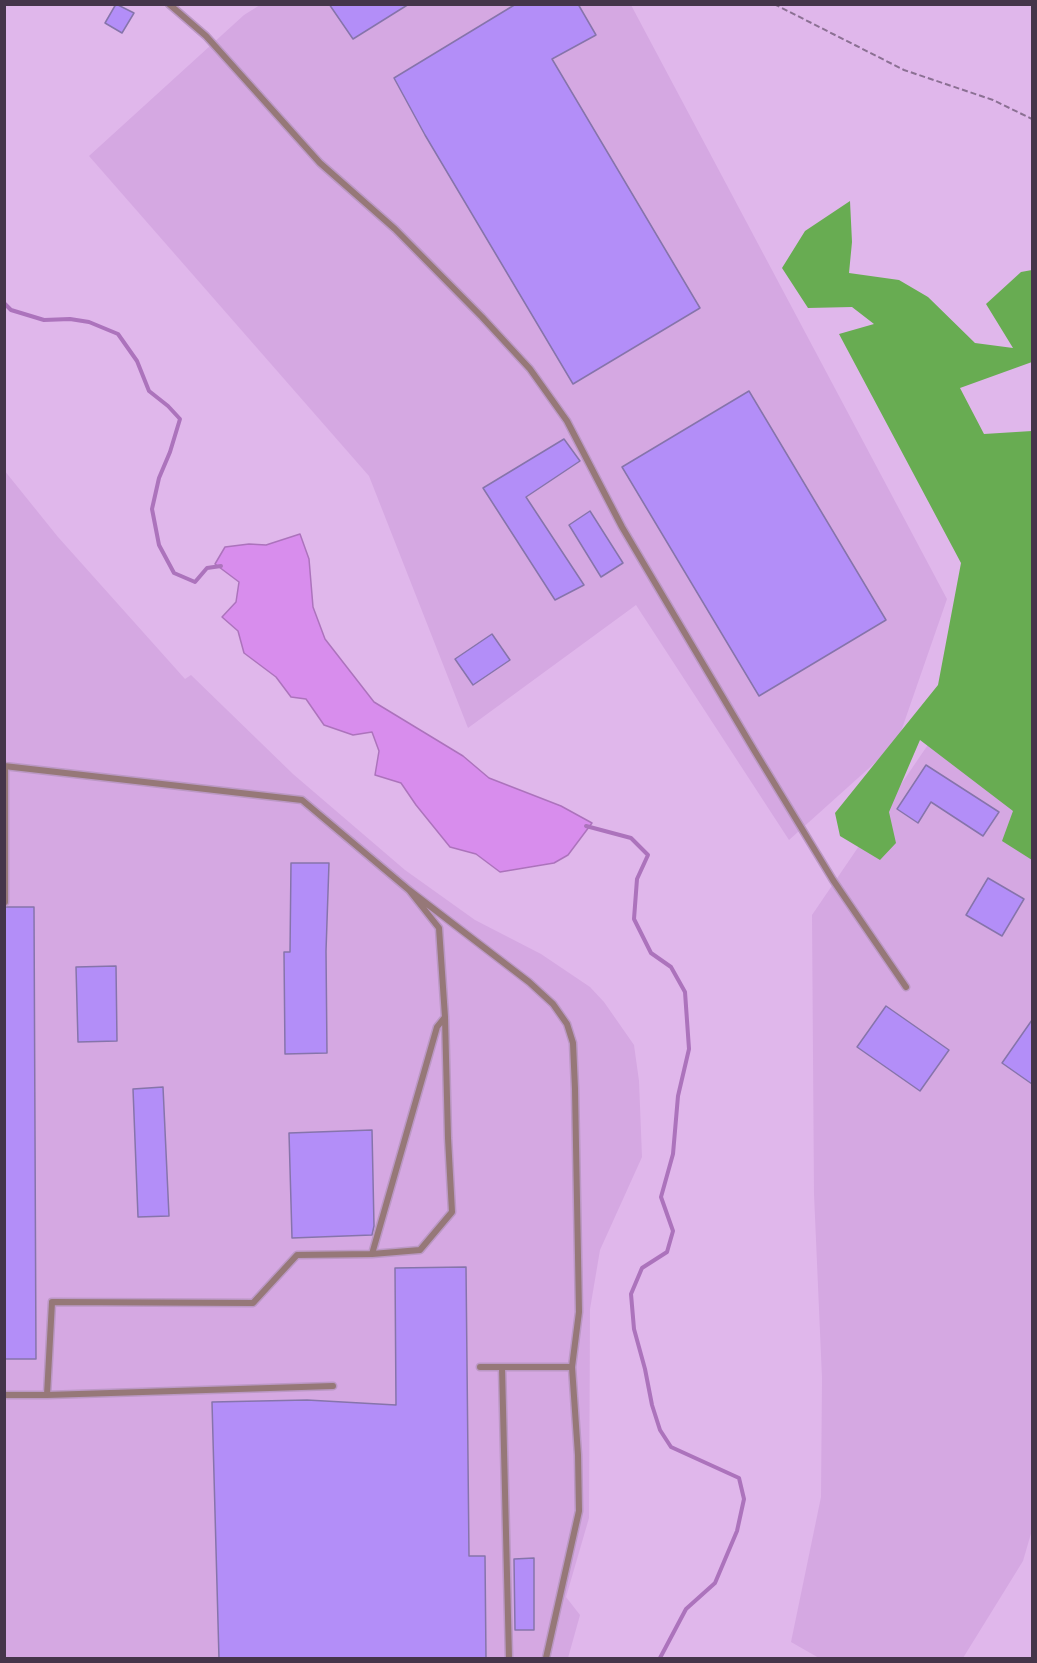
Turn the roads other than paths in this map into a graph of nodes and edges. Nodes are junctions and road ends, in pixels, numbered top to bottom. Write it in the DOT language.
graph roads {
  1 [pos="169,4"];
  2 [pos="5,766"];
  3 [pos="409,890"];
  4 [pos="5,902"];
  5 [pos="906,987"];
  6 [pos="445,1017"];
  7 [pos="372,1254"];
  8 [pos="480,1367"];
  9 [pos="502,1367"];
  10 [pos="572,1367"];
  11 [pos="333,1386"];
  12 [pos="4,1395"];
  13 [pos="47,1395"];
  14 [pos="509,1659"];
  15 [pos="546,1659"];
  1 -- 5 [label="lane"];
  2 -- 3 [label="lane"];
  2 -- 4 [label="lane"];
  3 -- 6 [label="lane"];
  3 -- 10 [label="lane"];
  6 -- 7 [label="lane"];
  6 -- 7 [label="lane"];
  7 -- 13 [label="lane"];
  8 -- 9 [label="lane"];
  9 -- 10 [label="lane"];
  9 -- 14 [label="lane"];
  10 -- 15 [label="lane"];
  11 -- 13 [label="lane"];
  12 -- 13 [label="lane"];
}
